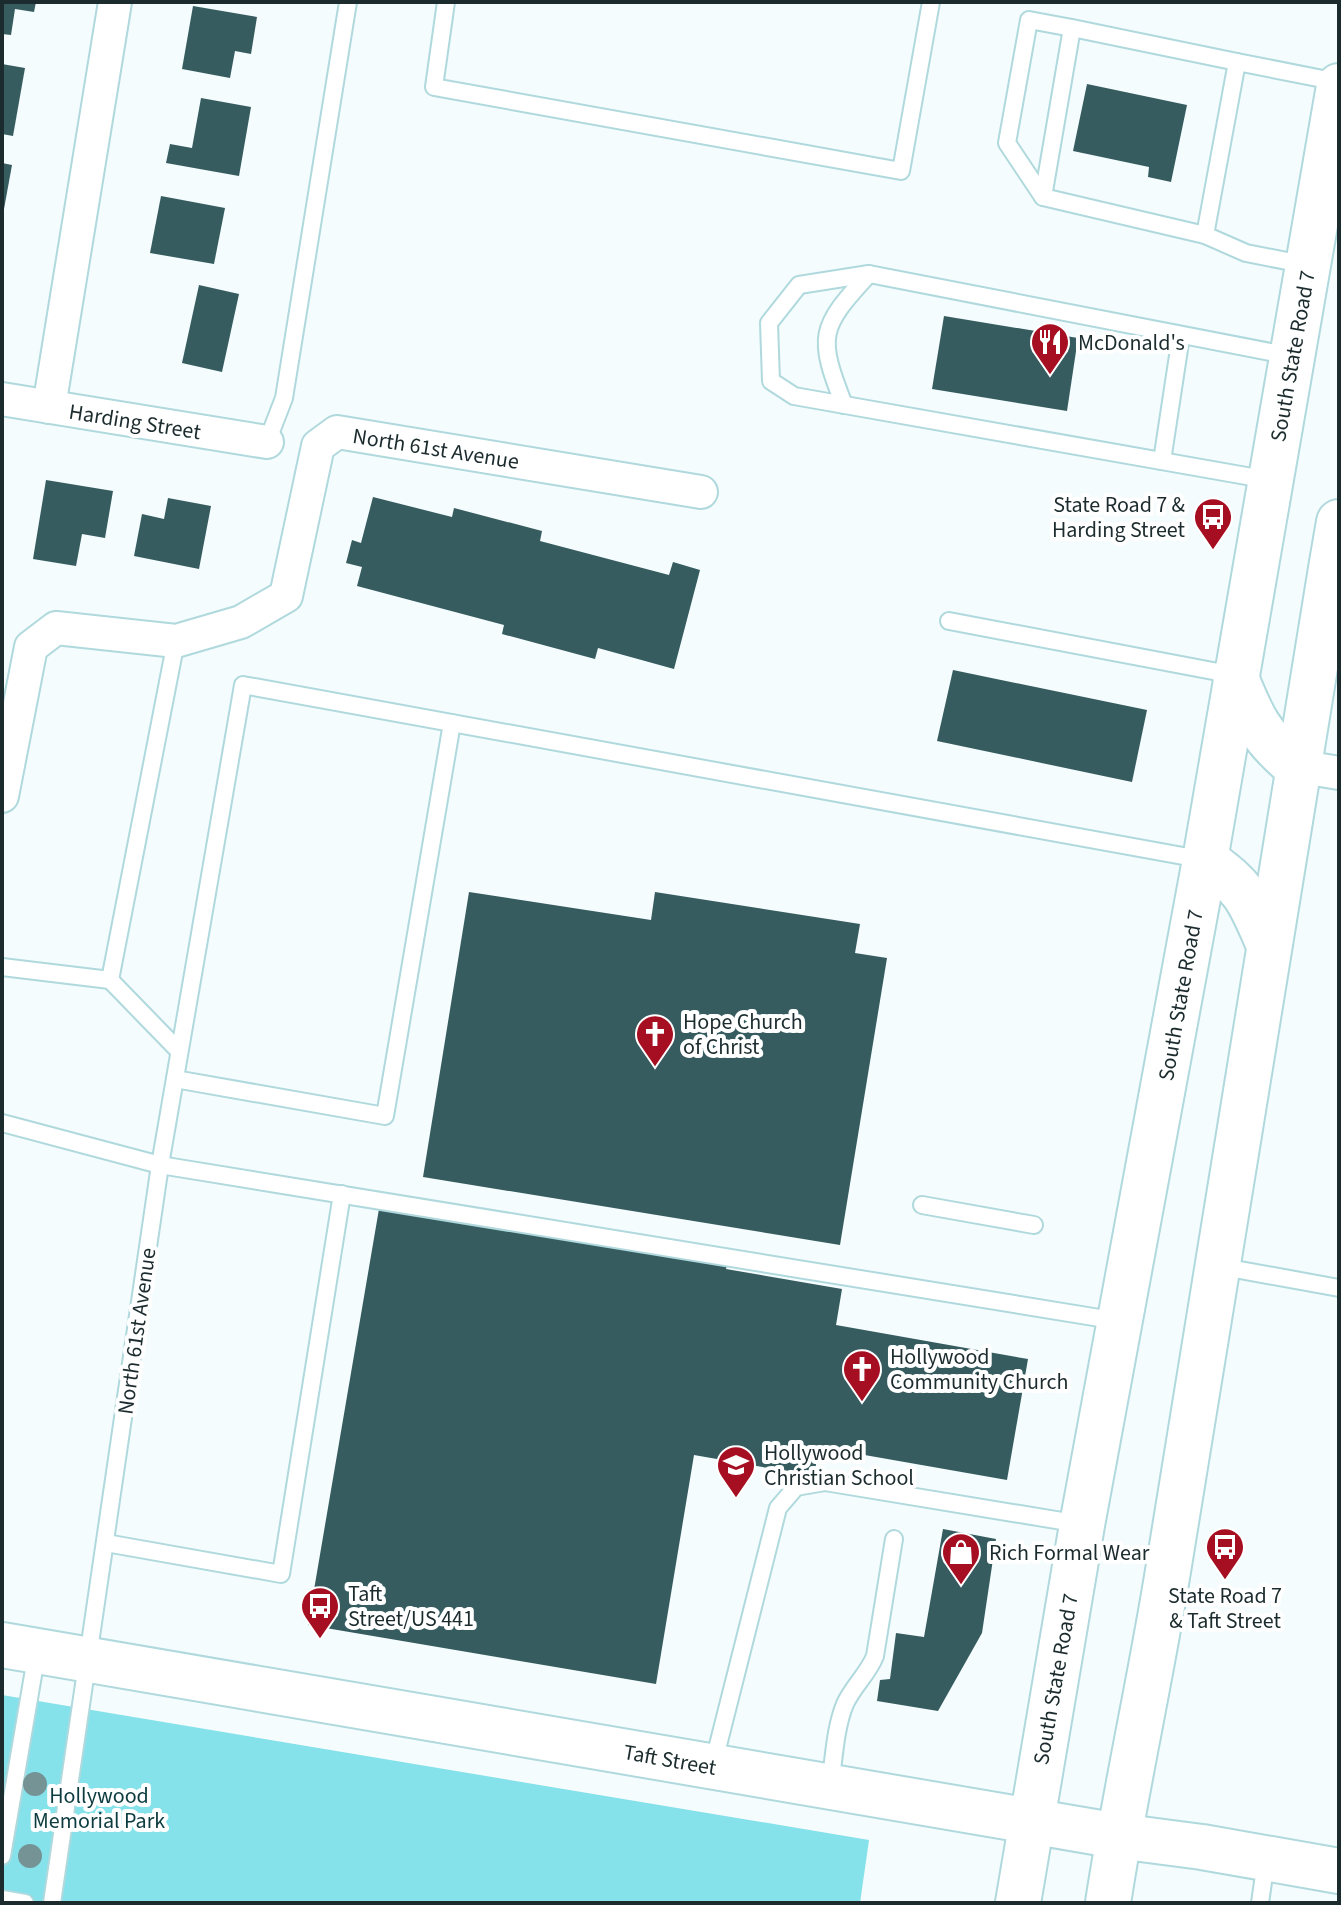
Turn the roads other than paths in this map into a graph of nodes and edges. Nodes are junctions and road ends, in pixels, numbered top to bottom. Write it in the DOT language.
graph roads {
  1 [pos="115,2"];
  2 [pos="348,2"];
  3 [pos="446,2"];
  4 [pos="931,2"];
  5 [pos="1072,28"];
  6 [pos="1237,62"];
  7 [pos="1339,84"];
  8 [pos="1043,197"];
  9 [pos="1205,235"];
  10 [pos="1309,266"];
  11 [pos="869,274"];
  12 [pos="1181,336"];
  13 [pos="1292,356"];
  14 [pos="2,399"];
  15 [pos="844,405"];
  16 [pos="49,407"];
  17 [pos="267,442"];
  18 [pos="1162,461"];
  19 [pos="1270,480"];
  20 [pos="701,492"];
  21 [pos="1339,522"];
  22 [pos="949,621"];
  23 [pos="176,641"];
  24 [pos="1235,675"];
  25 [pos="452,723"];
  26 [pos="1296,766"];
  27 [pos="1339,773"];
  28 [pos="2,796"];
  29 [pos="1205,860"];
  30 [pos="1268,943"];
  31 [pos="2,967"];
  32 [pos="110,980"];
  33 [pos="179,1051"];
  34 [pos="175,1079"];
  35 [pos="2,1123"];
  36 [pos="160,1165"];
  37 [pos="342,1194"];
  38 [pos="922,1205"];
  39 [pos="1034,1225"];
  40 [pos="1216,1266"];
  41 [pos="1339,1288"];
  42 [pos="1120,1322"];
  43 [pos="1082,1525"];
  44 [pos="894,1539"];
  45 [pos="106,1543"];
  46 [pos="20,1648"];
  47 [pos="90,1658"];
  48 [pos="712,1766"];
  49 [pos="830,1786"];
  50 [pos="1031,1820"];
  51 [pos="1118,1836"];
  52 [pos="2,1856"];
  53 [pos="1266,1858"];
  54 [pos="1339,1871"];
  55 [pos="2,1899"];
  56 [pos="25,1903"];
  57 [pos="52,1903"];
  58 [pos="1018,1903"];
  59 [pos="1108,1903"];
  60 [pos="1260,1903"];
  1 -- 16 [label="street"];
  2 -- 17 [label="lane"];
  3 -- 4 [label="lane"];
  5 -- 6 [label="lane"];
  5 -- 8 [label="lane"];
  5 -- 8 [label="lane"];
  6 -- 7 [label="lane"];
  6 -- 9 [label="lane"];
  7 -- 10 [label="main road, South State Road 7"];
  8 -- 9 [label="lane"];
  9 -- 10 [label="lane"];
  10 -- 13 [label="main road, South State Road 7"];
  11 -- 12 [label="lane"];
  11 -- 15 [label="lane"];
  11 -- 15 [label="lane"];
  12 -- 13 [label="lane"];
  12 -- 18 [label="lane"];
  13 -- 19 [label="main road, South State Road 7"];
  14 -- 16 [label="street, Harding Street"];
  15 -- 18 [label="lane"];
  16 -- 17 [label="street, Harding Street"];
  18 -- 19 [label="lane"];
  19 -- 24 [label="main road, South State Road 7"];
  20 -- 23 [label="street, North 61st Avenue"];
  21 -- 26 [label="main road"];
  22 -- 24 [label="lane"];
  23 -- 28 [label="street, North 61st Avenue"];
  23 -- 32 [label="lane"];
  24 -- 26 [label="main road"];
  24 -- 29 [label="main road, South State Road 7"];
  25 -- 29 [label="lane"];
  25 -- 33 [label="lane, North 61st Avenue"];
  25 -- 34 [label="lane"];
  26 -- 27 [label="street"];
  26 -- 30 [label="main road"];
  29 -- 30 [label="main road"];
  29 -- 42 [label="main road, South State Road 7"];
  30 -- 40 [label="main road"];
  31 -- 32 [label="lane"];
  32 -- 33 [label="lane"];
  33 -- 34 [label="lane, North 61st Avenue"];
  34 -- 36 [label="lane, North 61st Avenue"];
  35 -- 36 [label="lane"];
  36 -- 37 [label="lane"];
  36 -- 45 [label="lane, North 61st Avenue"];
  37 -- 42 [label="lane"];
  37 -- 45 [label="lane"];
  38 -- 39 [label="lane"];
  40 -- 41 [label="lane"];
  40 -- 51 [label="main road"];
  42 -- 43 [label="main road, South State Road 7"];
  43 -- 48 [label="lane"];
  43 -- 50 [label="main road, South State Road 7"];
  44 -- 49 [label="lane"];
  45 -- 47 [label="lane, North 61st Avenue"];
  46 -- 47 [label="main road, Taft Street"];
  46 -- 52 [label="lane"];
  47 -- 48 [label="main road, Taft Street"];
  47 -- 57 [label="lane, North 61st Avenue"];
  48 -- 49 [label="main road, Taft Street"];
  49 -- 50 [label="main road, Taft Street"];
  50 -- 51 [label="main road, Taft Street"];
  50 -- 58 [label="main road, South State Road 7"];
  51 -- 53 [label="main road, Taft Street"];
  51 -- 59 [label="main road"];
  53 -- 54 [label="main road, Taft Street"];
  53 -- 60 [label="lane"];
  55 -- 56 [label="lane"];
}
